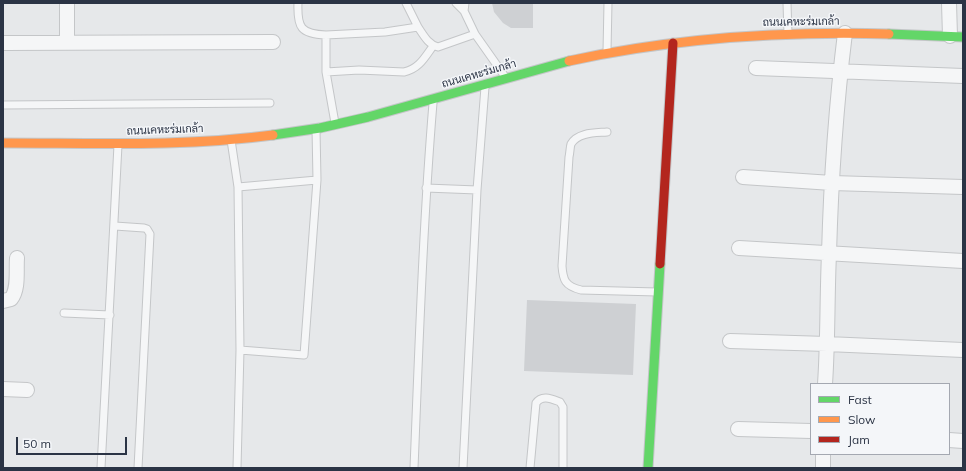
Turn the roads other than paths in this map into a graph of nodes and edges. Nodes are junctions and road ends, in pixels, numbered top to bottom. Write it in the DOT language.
graph roads {
  1 [pos="67,3"];
  2 [pos="298,3"];
  3 [pos="406,3"];
  4 [pos="456,3"];
  5 [pos="465,3"];
  6 [pos="608,3"];
  7 [pos="787,3"];
  8 [pos="949,3"];
  9 [pos="464,11"];
  10 [pos="418,27"];
  11 [pos="844,33"];
  12 [pos="474,34"];
  13 [pos="788,34"];
  14 [pos="326,35"];
  15 [pos="956,37"];
  16 [pos="67,42"];
  17 [pos="273,42"];
  18 [pos="3,43"];
  19 [pos="673,43"];
  20 [pos="433,46"];
  21 [pos="607,53"];
  22 [pos="756,68"];
  23 [pos="840,71"];
  24 [pos="326,72"];
  25 [pos="963,76"];
  26 [pos="507,78"];
  27 [pos="485,85"];
  28 [pos="433,100"];
  29 [pos="270,103"];
  30 [pos="3,105"];
  31 [pos="336,126"];
  32 [pos="316,129"];
  33 [pos="607,132"];
  34 [pos="231,139"];
  35 [pos="3,143"];
  36 [pos="118,143"];
  37 [pos="743,177"];
  38 [pos="317,180"];
  39 [pos="832,183"];
  40 [pos="963,186"];
  41 [pos="238,187"];
  42 [pos="426,188"];
  43 [pos="477,190"];
  44 [pos="115,226"];
  45 [pos="739,248"];
  46 [pos="828,253"];
  47 [pos="17,258"];
  48 [pos="963,261"];
  49 [pos="659,292"];
  50 [pos="3,301"];
  51 [pos="64,313"];
  52 [pos="110,315"];
  53 [pos="730,341"];
  54 [pos="827,344"];
  55 [pos="240,350"];
  56 [pos="963,350"];
  57 [pos="825,383"];
  58 [pos="3,389"];
  59 [pos="27,390"];
  60 [pos="738,430"];
  61 [pos="810,431"];
  62 [pos="950,440"];
  63 [pos="963,441"];
  64 [pos="823,455"];
  65 [pos="101,468"];
  66 [pos="138,468"];
  67 [pos="237,468"];
  68 [pos="414,468"];
  69 [pos="463,468"];
  70 [pos="530,468"];
  71 [pos="563,468"];
  72 [pos="648,468"];
  73 [pos="823,468"];
  1 -- 16 [label="street"];
  2 -- 14 [label="lane"];
  3 -- 10 [label="lane"];
  4 -- 9 [label="lane"];
  5 -- 9 [label="lane"];
  6 -- 21 [label="lane"];
  7 -- 13 [label="lane"];
  8 -- 15 [label="street"];
  9 -- 12 [label="lane"];
  10 -- 14 [label="lane"];
  10 -- 20 [label="lane"];
  11 -- 13 [label="street, ถนนเคหะร่มเกล้า"];
  11 -- 15 [label="street, ถนนเคหะร่มเกล้า"];
  11 -- 23 [label="street"];
  12 -- 20 [label="lane"];
  12 -- 26 [label="lane"];
  13 -- 19 [label="street, ถนนเคหะร่มเกล้า"];
  14 -- 24 [label="lane"];
  16 -- 17 [label="street"];
  16 -- 18 [label="street"];
  19 -- 21 [label="street, ถนนเคหะร่มเกล้า"];
  19 -- 49 [label="street"];
  20 -- 24 [label="lane"];
  21 -- 26 [label="street, ถนนเคหะร่มเกล้า"];
  22 -- 23 [label="street"];
  23 -- 25 [label="street"];
  23 -- 39 [label="street"];
  24 -- 31 [label="lane"];
  26 -- 27 [label="street, ถนนเคหะร่มเกล้า"];
  27 -- 28 [label="street, ถนนเคหะร่มเกล้า"];
  27 -- 43 [label="lane"];
  28 -- 31 [label="street, ถนนเคหะร่มเกล้า"];
  28 -- 42 [label="lane"];
  29 -- 30 [label="lane"];
  31 -- 32 [label="street, ถนนเคหะร่มเกล้า"];
  32 -- 34 [label="street, ถนนเคหะร่มเกล้า"];
  32 -- 38 [label="lane"];
  33 -- 49 [label="lane"];
  34 -- 36 [label="street, ถนนเคหะร่มเกล้า"];
  34 -- 41 [label="lane"];
  35 -- 36 [label="street, ถนนเคหะร่มเกล้า"];
  36 -- 44 [label="lane"];
  37 -- 39 [label="street"];
  38 -- 41 [label="lane"];
  38 -- 55 [label="lane"];
  39 -- 40 [label="street"];
  39 -- 46 [label="street"];
  41 -- 55 [label="lane"];
  42 -- 43 [label="lane"];
  42 -- 68 [label="lane"];
  43 -- 69 [label="lane"];
  44 -- 52 [label="lane"];
  44 -- 66 [label="lane"];
  45 -- 46 [label="street"];
  46 -- 48 [label="street"];
  46 -- 54 [label="street"];
  47 -- 50 [label="street"];
  49 -- 72 [label="street"];
  51 -- 52 [label="lane"];
  52 -- 65 [label="lane"];
  53 -- 54 [label="street"];
  54 -- 56 [label="street"];
  54 -- 57 [label="street"];
  55 -- 67 [label="lane"];
  58 -- 59 [label="street"];
  60 -- 61 [label="street"];
  62 -- 63 [label="street"];
  64 -- 73 [label="street"];
  70 -- 71 [label="lane"];
}
